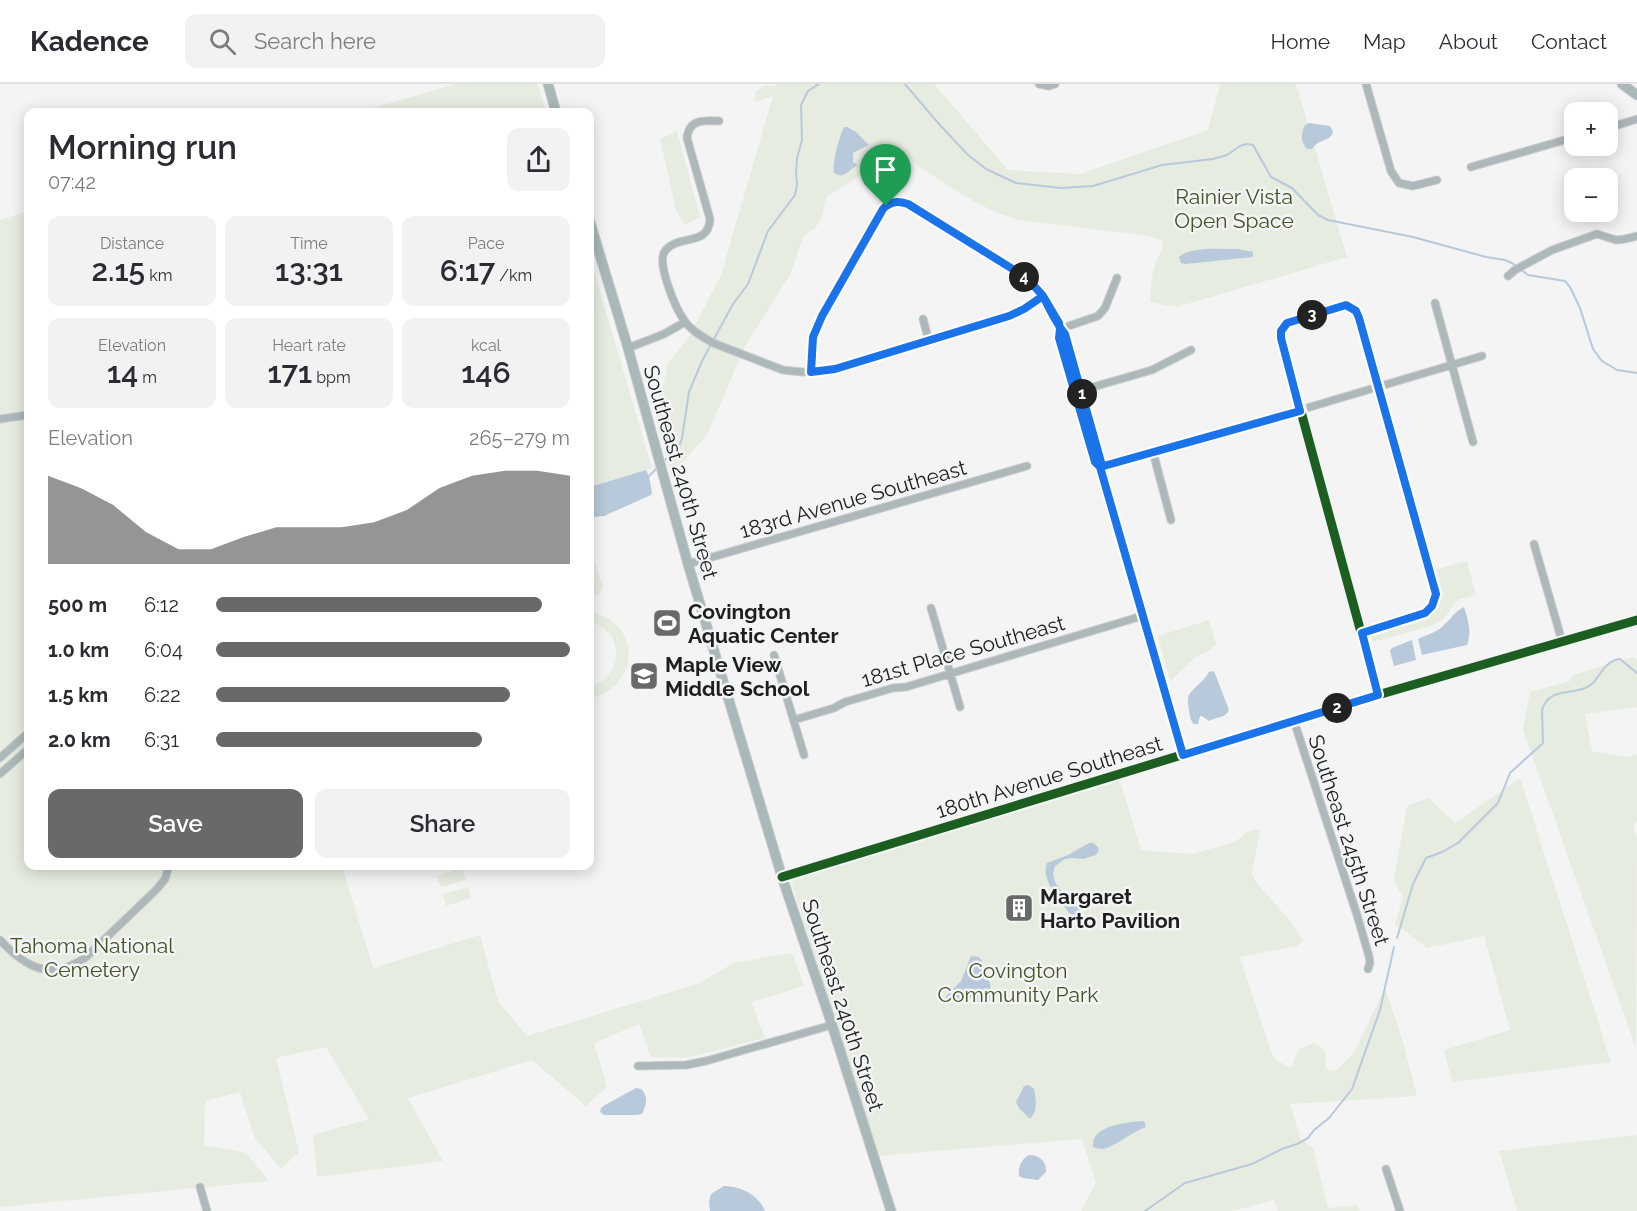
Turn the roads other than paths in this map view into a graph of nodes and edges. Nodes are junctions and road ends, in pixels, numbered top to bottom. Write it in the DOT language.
graph roads {
  1 [pos="548,84"];
  2 [pos="1039,84"];
  3 [pos="1055,84"];
  4 [pos="1366,84"];
  5 [pos="1622,84"];
  6 [pos="1637,95"];
  7 [pos="555,108"];
  8 [pos="1637,119"];
  9 [pos="719,121"];
  10 [pos="1618,125"];
  11 [pos="1564,140"];
  12 [pos="1472,167"];
  13 [pos="1437,180"];
  14 [pos="1637,236"];
  15 [pos="594,253"];
  16 [pos="1509,276"];
  17 [pos="1117,278"];
  18 [pos="1043,296"];
  19 [pos="1435,303"];
  20 [pos="923,320"];
  21 [pos="685,322"];
  22 [pos="1060,329"];
  23 [pos="929,341"];
  24 [pos="628,348"];
  25 [pos="1191,350"];
  26 [pos="1482,356"];
  27 [pos="1452,364"];
  28 [pos="811,372"];
  29 [pos="1379,386"];
  30 [pos="1078,392"];
  31 [pos="1300,411"];
  32 [pos="24,416"];
  33 [pos="0,419"];
  34 [pos="1473,442"];
  35 [pos="1154,452"];
  36 [pos="1027,466"];
  37 [pos="1100,467"];
  38 [pos="1171,520"];
  39 [pos="1534,544"];
  40 [pos="688,564"];
  41 [pos="931,608"];
  42 [pos="1142,616"];
  43 [pos="1637,620"];
  44 [pos="1362,633"];
  45 [pos="1562,641"];
  46 [pos="774,655"];
  47 [pos="950,673"];
  48 [pos="1378,695"];
  49 [pos="960,707"];
  50 [pos="794,720"];
  51 [pos="1294,721"];
  52 [pos="24,736"];
  53 [pos="24,752"];
  54 [pos="804,755"];
  55 [pos="1183,755"];
  56 [pos="0,758"];
  57 [pos="0,774"];
  58 [pos="168,870"];
  59 [pos="782,877"];
  60 [pos="0,940"];
  61 [pos="1368,969"];
  62 [pos="832,1025"];
  63 [pos="638,1066"];
  64 [pos="1386,1169"];
  65 [pos="200,1187"];
  66 [pos="207,1211"];
  67 [pos="891,1211"];
  68 [pos="1400,1211"];
  1 -- 7 [label="main road"];
  2 -- 3 [label="street"];
  4 -- 13 [label="street"];
  5 -- 6 [label="main road"];
  8 -- 10 [label="street"];
  9 -- 21 [label="street"];
  11 -- 12 [label="street"];
  14 -- 16 [label="street"];
  15 -- 24 [label="main road, Southeast 240th Street"];
  17 -- 22 [label="street"];
  18 -- 22 [label="street"];
  18 -- 23 [label="street"];
  18 -- 28 [label="street"];
  19 -- 27 [label="street"];
  20 -- 23 [label="street"];
  21 -- 24 [label="street"];
  21 -- 28 [label="street"];
  22 -- 30 [label="street"];
  23 -- 28 [label="street"];
  24 -- 40 [label="main road, Southeast 240th Street"];
  25 -- 30 [label="street"];
  26 -- 27 [label="street"];
  27 -- 29 [label="street"];
  27 -- 34 [label="street"];
  29 -- 31 [label="street"];
  29 -- 31 [label="street"];
  29 -- 44 [label="street"];
  30 -- 37 [label="street"];
  31 -- 35 [label="street"];
  31 -- 44 [label="street"];
  32 -- 33 [label="street"];
  35 -- 37 [label="street"];
  35 -- 38 [label="street"];
  36 -- 40 [label="street, 183rd Avenue Southeast"];
  37 -- 42 [label="street"];
  39 -- 45 [label="street"];
  40 -- 59 [label="main road, Southeast 240th Street"];
  41 -- 47 [label="street"];
  42 -- 47 [label="street, 181st Place Southeast"];
  42 -- 55 [label="street"];
  43 -- 45 [label="main road, 180th Avenue Southeast"];
  44 -- 48 [label="street"];
  45 -- 48 [label="main road, 180th Avenue Southeast"];
  46 -- 50 [label="street"];
  47 -- 49 [label="street"];
  47 -- 50 [label="street, 181st Place Southeast"];
  48 -- 51 [label="main road, 180th Avenue Southeast"];
  50 -- 54 [label="street"];
  51 -- 55 [label="main road, 180th Avenue Southeast"];
  51 -- 61 [label="street, Southeast 245th Street"];
  52 -- 56 [label="street"];
  53 -- 57 [label="street"];
  55 -- 59 [label="main road, 180th Avenue Southeast"];
  58 -- 60 [label="street"];
  59 -- 62 [label="main road, Southeast 240th Street"];
  62 -- 63 [label="street"];
  62 -- 67 [label="main road, Southeast 240th Street"];
  64 -- 68 [label="street"];
  65 -- 66 [label="street"];
}
